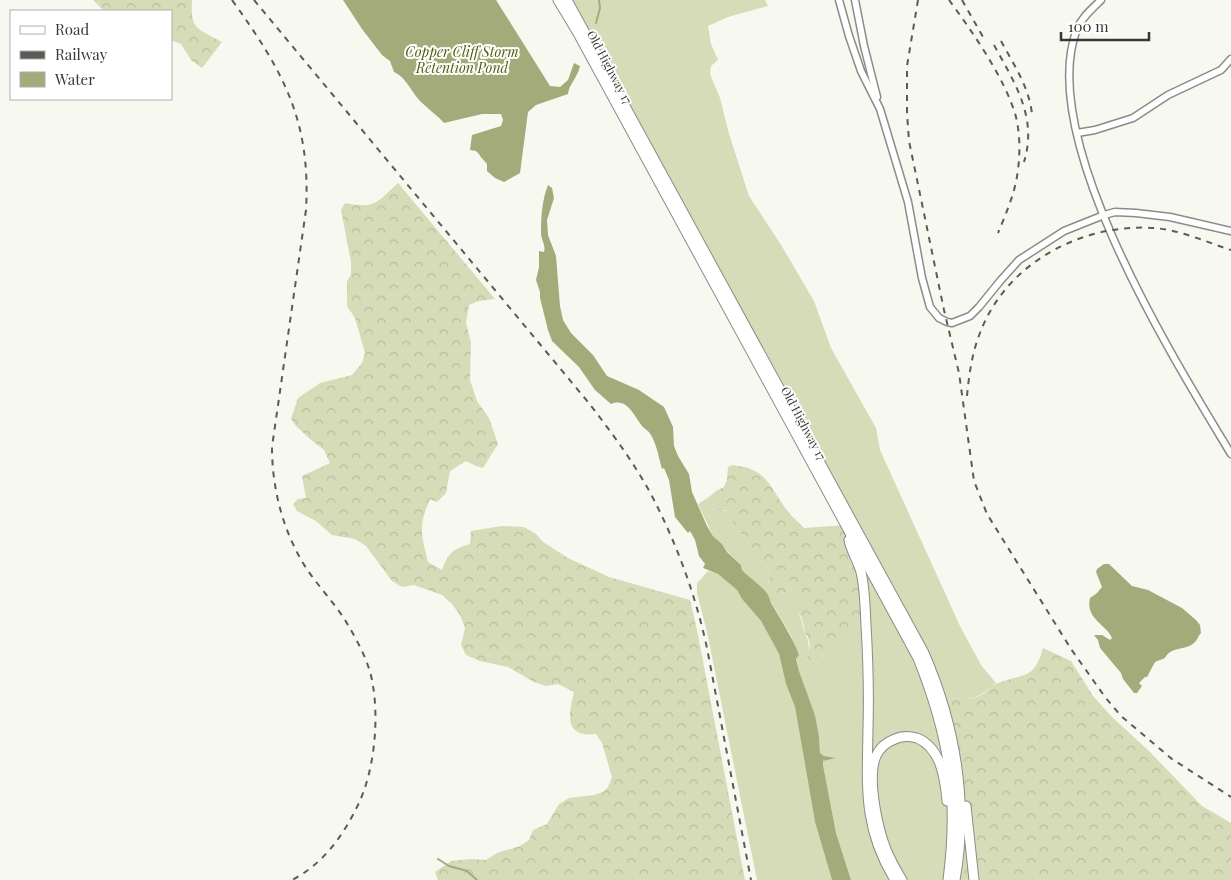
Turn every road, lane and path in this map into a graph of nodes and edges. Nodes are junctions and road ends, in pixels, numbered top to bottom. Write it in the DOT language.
graph roads {
  1 [pos="558,0"];
  2 [pos="567,0"];
  3 [pos="839,0"];
  4 [pos="855,0"];
  5 [pos="1100,0"];
  6 [pos="1231,60"];
  7 [pos="880,110"];
  8 [pos="1077,133"];
  9 [pos="1104,216"];
  10 [pos="1231,230"];
  11 [pos="1231,454"];
  12 [pos="846,527"];
  13 [pos="959,784"];
  14 [pos="953,820"];
  15 [pos="895,880"];
  16 [pos="902,880"];
  17 [pos="948,880"];
  18 [pos="955,880"];
  19 [pos="974,880"];
  1 -- 12 [label="main road, Old Highway 17"];
  2 -- 13 [label="main road, Old Highway 17"];
  3 -- 7 [label="street"];
  4 -- 7 [label="street"];
  5 -- 8 [label="street"];
  6 -- 8 [label="street"];
  7 -- 9 [label="street"];
  8 -- 9 [label="street"];
  9 -- 10 [label="street"];
  9 -- 11 [label="street"];
  12 -- 14 [label="main road, Old Highway 17"];
  12 -- 15 [label="main road"];
  13 -- 18 [label="main road, Old Highway 17"];
  13 -- 19 [label="main road"];
  14 -- 16 [label="main road"];
  14 -- 17 [label="main road, Old Highway 17"];
}
